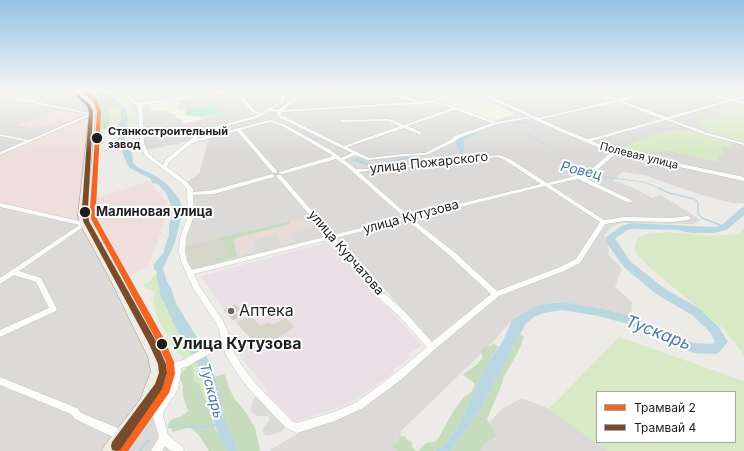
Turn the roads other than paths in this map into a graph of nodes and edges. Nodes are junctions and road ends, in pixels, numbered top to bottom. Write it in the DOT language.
graph roads {
  1 [pos="78,111"];
  2 [pos="140,111"];
  3 [pos="253,111"];
  4 [pos="268,111"];
  5 [pos="279,111"];
  6 [pos="447,111"];
  7 [pos="464,111"];
  8 [pos="519,111"];
  9 [pos="572,111"];
  10 [pos="646,111"];
  11 [pos="691,111"];
  12 [pos="92,114"];
  13 [pos="262,114"];
  14 [pos="530,116"];
  15 [pos="666,118"];
  16 [pos="537,119"];
  17 [pos="342,121"];
  18 [pos="496,123"];
  19 [pos="405,126"];
  20 [pos="239,130"];
  21 [pos="420,133"];
  22 [pos="0,135"];
  23 [pos="321,137"];
  24 [pos="30,141"];
  25 [pos="310,141"];
  26 [pos="587,141"];
  27 [pos="189,142"];
  28 [pos="744,144"];
  29 [pos="344,147"];
  30 [pos="612,151"];
  31 [pos="355,153"];
  32 [pos="0,154"];
  33 [pos="338,158"];
  34 [pos="165,166"];
  35 [pos="354,171"];
  36 [pos="590,173"];
  37 [pos="277,174"];
  38 [pos="744,179"];
  39 [pos="545,184"];
  40 [pos="190,194"];
  41 [pos="629,201"];
  42 [pos="0,205"];
  43 [pos="408,218"];
  44 [pos="688,218"];
  45 [pos="604,222"];
  46 [pos="84,224"];
  47 [pos="333,238"];
  48 [pos="14,272"];
  49 [pos="189,273"];
  50 [pos="0,281"];
  51 [pos="496,294"];
  52 [pos="0,334"];
  53 [pos="225,341"];
  54 [pos="432,347"];
  55 [pos="181,365"];
  56 [pos="158,371"];
  57 [pos="0,381"];
  58 [pos="144,405"];
  59 [pos="160,409"];
  60 [pos="121,435"];
  61 [pos="164,438"];
  62 [pos="109,451"];
  63 [pos="156,451"];
  64 [pos="179,451"];
  1 -- 12 [label="street"];
  2 -- 34 [label="street"];
  3 -- 13 [label="street"];
  4 -- 13 [label="street"];
  5 -- 23 [label="street"];
  6 -- 19 [label="street"];
  7 -- 18 [label="street"];
  8 -- 14 [label="street, Полевая улица"];
  9 -- 16 [label="street"];
  10 -- 15 [label="street"];
  11 -- 15 [label="street"];
  12 -- 24 [label="street"];
  12 -- 46 [label="main road"];
  13 -- 27 [label="street"];
  14 -- 16 [label="street, Полевая улица"];
  14 -- 18 [label="street"];
  15 -- 26 [label="street"];
  15 -- 28 [label="street"];
  16 -- 26 [label="street, Полевая улица"];
  17 -- 19 [label="street"];
  18 -- 31 [label="street"];
  19 -- 21 [label="street"];
  19 -- 29 [label="street"];
  20 -- 25 [label="street"];
  20 -- 27 [label="street"];
  20 -- 37 [label="street, улица Курчатова"];
  22 -- 24 [label="street"];
  23 -- 25 [label="street"];
  23 -- 29 [label="street"];
  24 -- 32 [label="street"];
  25 -- 33 [label="street"];
  26 -- 30 [label="street, Полевая улица"];
  27 -- 34 [label="street"];
  29 -- 31 [label="street"];
  30 -- 36 [label="street"];
  30 -- 38 [label="street, Полевая улица"];
  31 -- 33 [label="street"];
  33 -- 35 [label="street"];
  33 -- 37 [label="street"];
  34 -- 40 [label="street"];
  35 -- 39 [label="street, улица Пожарского"];
  35 -- 43 [label="street"];
  37 -- 40 [label="street"];
  37 -- 47 [label="street, улица Курчатова"];
  39 -- 41 [label="street, улица Кутузова"];
  39 -- 43 [label="street, улица Кутузова"];
  39 -- 45 [label="street, улица Пожарского"];
  40 -- 49 [label="street"];
  42 -- 46 [label="street"];
  43 -- 47 [label="street, улица Кутузова"];
  43 -- 51 [label="street"];
  44 -- 45 [label="street"];
  45 -- 51 [label="street"];
  46 -- 48 [label="street"];
  46 -- 56 [label="main road"];
  47 -- 49 [label="street, улица Кутузова"];
  47 -- 54 [label="street, улица Курчатова"];
  48 -- 50 [label="street"];
  48 -- 52 [label="street"];
  49 -- 53 [label="street"];
  51 -- 54 [label="street"];
  53 -- 54 [label="street"];
  53 -- 55 [label="street"];
  55 -- 56 [label="street"];
  55 -- 59 [label="street"];
  56 -- 58 [label="main road"];
  57 -- 60 [label="street"];
  58 -- 59 [label="street"];
  58 -- 60 [label="main road"];
  59 -- 61 [label="street"];
  60 -- 62 [label="main road"];
  61 -- 63 [label="street"];
  61 -- 64 [label="street"];
}
